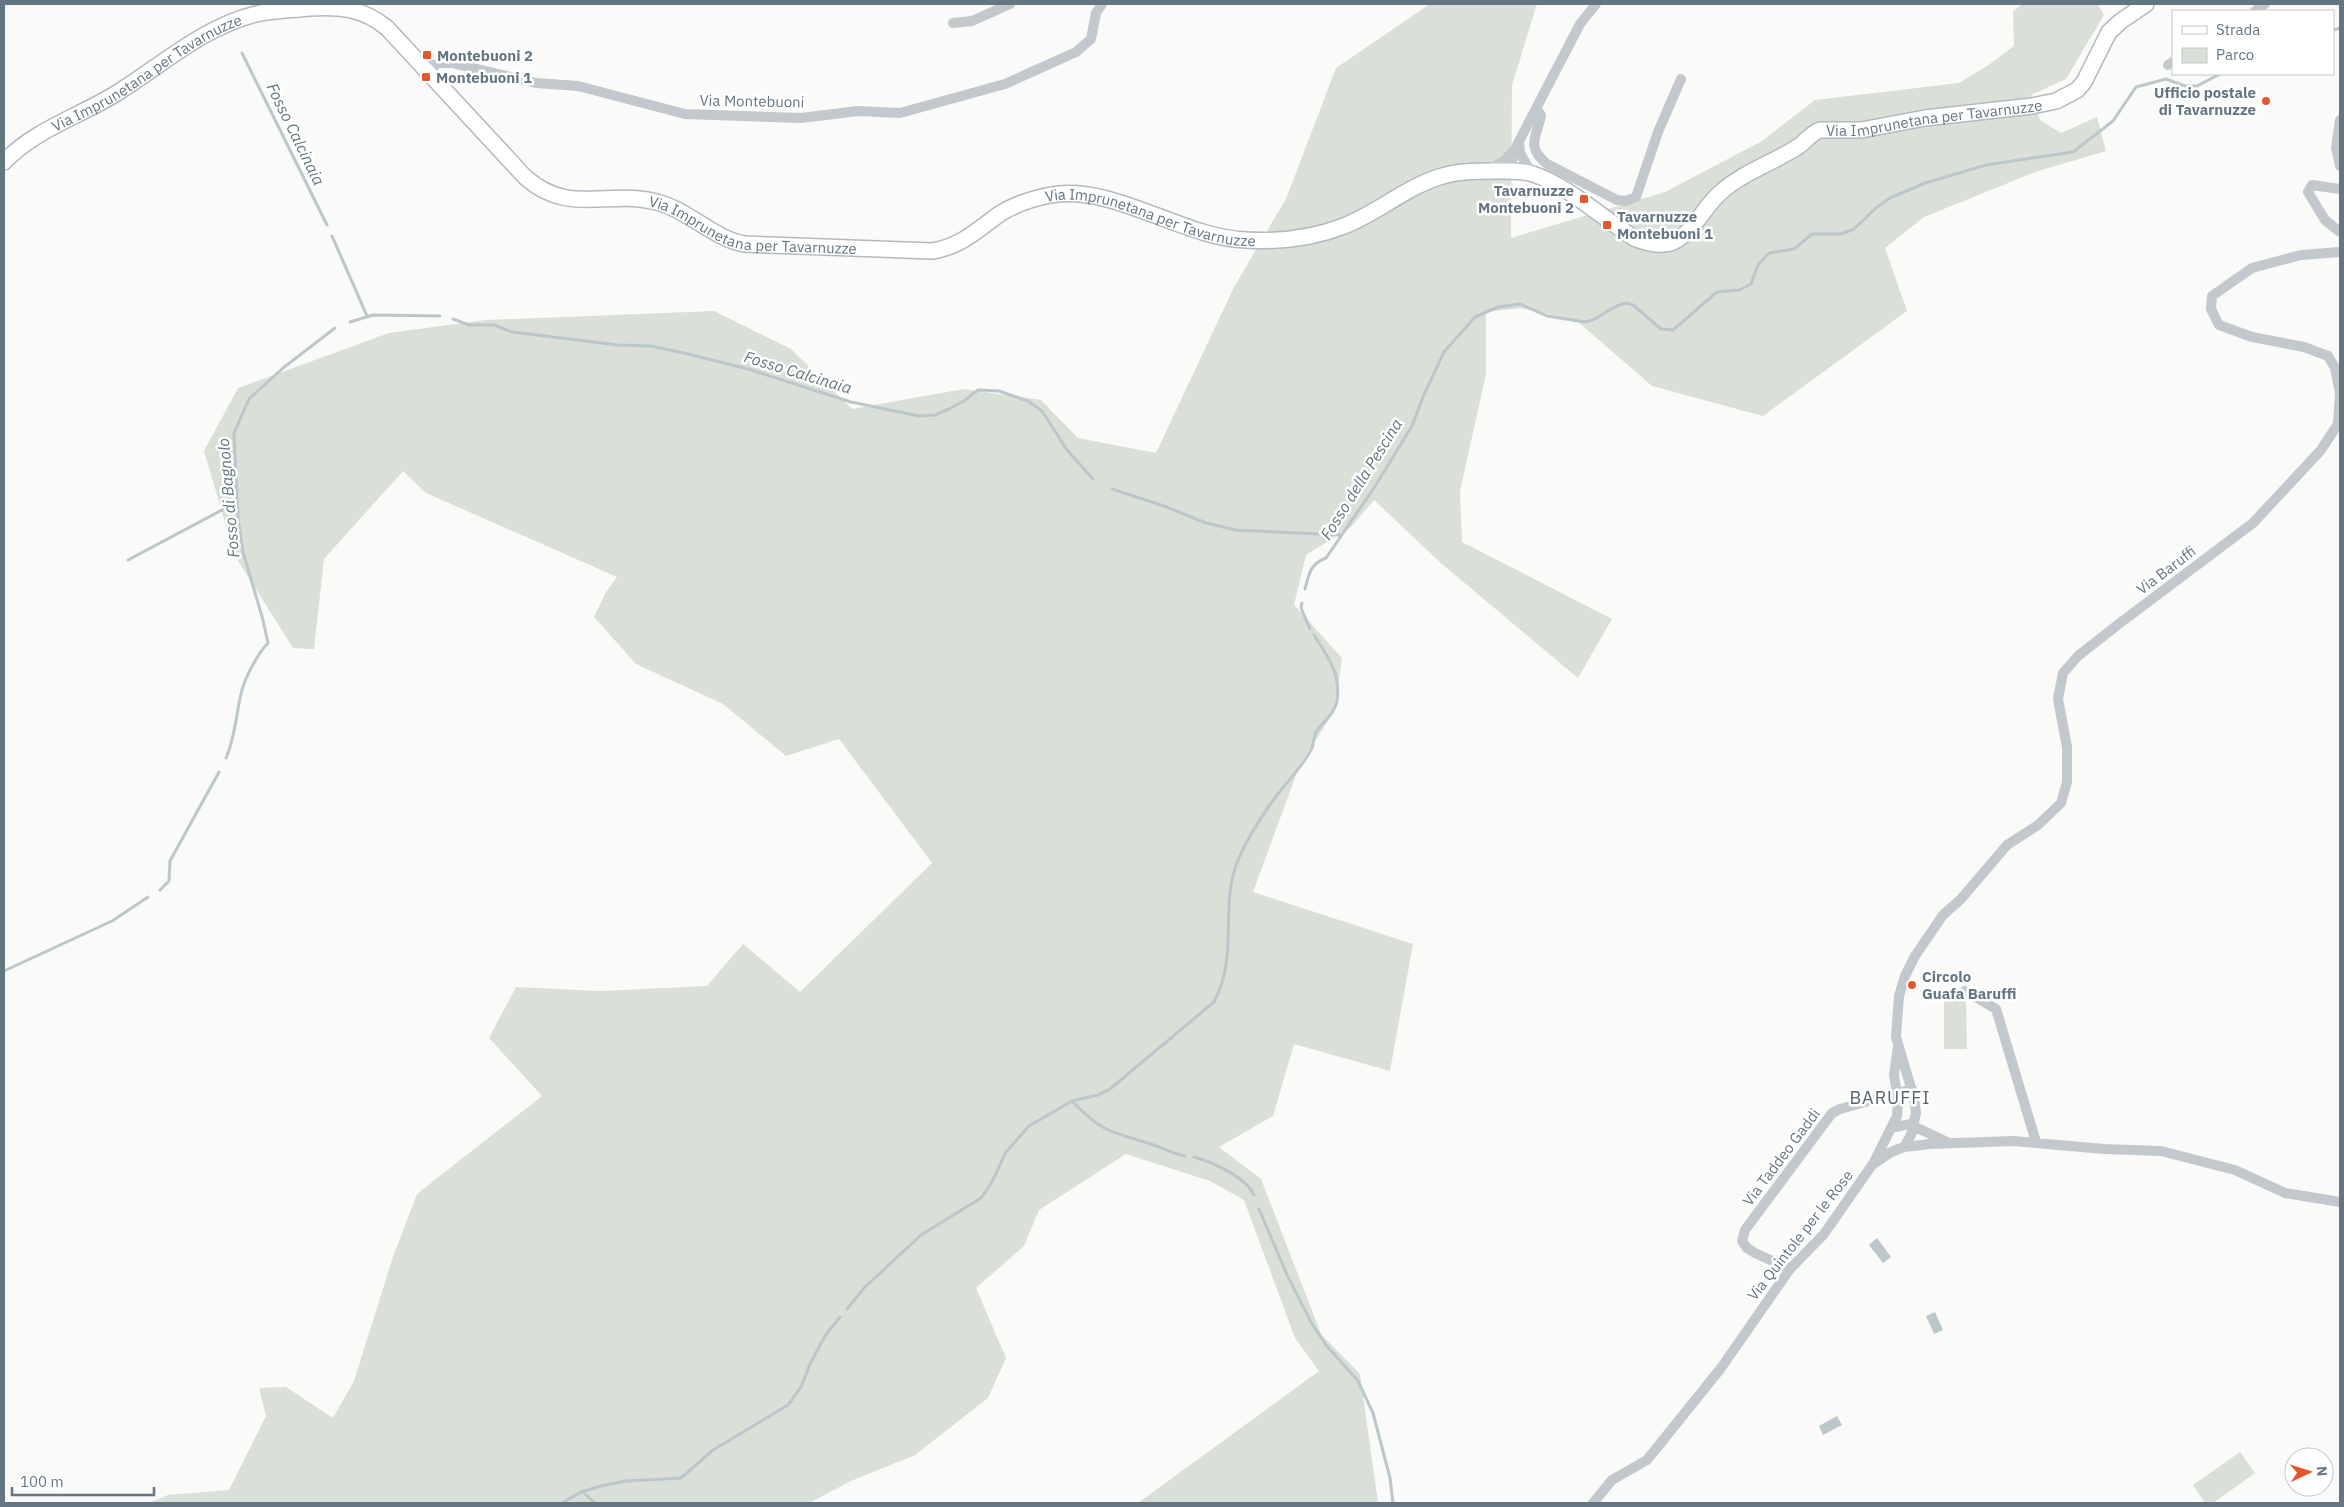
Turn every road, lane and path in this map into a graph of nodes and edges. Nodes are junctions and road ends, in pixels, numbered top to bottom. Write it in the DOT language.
graph roads {
  1 [pos="1010,4"];
  2 [pos="1102,4"];
  3 [pos="1596,4"];
  4 [pos="2146,4"];
  5 [pos="953,23"];
  6 [pos="424,68"];
  7 [pos="1681,79"];
  8 [pos="1536,110"];
  9 [pos="2340,120"];
  10 [pos="1518,148"];
  11 [pos="4,162"];
  12 [pos="2340,166"];
  13 [pos="1486,171"];
  14 [pos="1514,171"];
  15 [pos="1532,174"];
  16 [pos="1587,184"];
  17 [pos="2340,189"];
  18 [pos="1580,201"];
  19 [pos="2340,232"];
  20 [pos="2340,252"];
  21 [pos="1965,991"];
  22 [pos="1898,1044"];
  23 [pos="1912,1089"];
  24 [pos="1897,1094"];
  25 [pos="1914,1126"];
  26 [pos="1892,1128"];
  27 [pos="2036,1142"];
  28 [pos="1948,1143"];
  29 [pos="1904,1147"];
  30 [pos="1872,1165"];
  31 [pos="2340,1202"];
  32 [pos="1790,1269"];
  33 [pos="1593,1503"];
  1 -- 5 [label="street"];
  2 -- 6 [label="street, Via Montebuoni"];
  3 -- 8 [label="street"];
  4 -- 18 [label="main road, Via Imprunetana per Tavarnuzze"];
  6 -- 11 [label="main road, Via Imprunetana per Tavarnuzze"];
  6 -- 13 [label="main road, Via Imprunetana per Tavarnuzze"];
  7 -- 16 [label="street"];
  8 -- 10 [label="street"];
  8 -- 16 [label="street"];
  9 -- 12 [label="street"];
  10 -- 13 [label="street"];
  10 -- 14 [label="street"];
  10 -- 15 [label="street"];
  13 -- 14 [label="main road, Via Imprunetana per Tavarnuzze"];
  14 -- 15 [label="main road, Via Imprunetana per Tavarnuzze"];
  15 -- 18 [label="main road, Via Imprunetana per Tavarnuzze"];
  16 -- 18 [label="street"];
  17 -- 19 [label="street"];
  20 -- 22 [label="street, Via Baruffi"];
  21 -- 27 [label="street"];
  22 -- 23 [label="street, Via Baruffi"];
  22 -- 24 [label="street, Via Baruffi"];
  23 -- 24 [label="street, Via Taddeo Gaddi"];
  23 -- 25 [label="street, Via Baruffi"];
  24 -- 26 [label="street, Via Baruffi"];
  24 -- 32 [label="street, Via Taddeo Gaddi"];
  25 -- 26 [label="street"];
  25 -- 28 [label="street"];
  25 -- 29 [label="street, Via Baruffi"];
  26 -- 29 [label="street"];
  26 -- 30 [label="street, Via Baruffi"];
  27 -- 28 [label="street, Via Quintole per le Rose"];
  27 -- 31 [label="street, Via Quintole per le Rose"];
  28 -- 29 [label="street, Via Quintole per le Rose"];
  29 -- 30 [label="street, Via Quintole per le Rose"];
  30 -- 32 [label="street, Via Quintole per le Rose"];
  32 -- 33 [label="street, Via Quintole per le Rose"];
}
